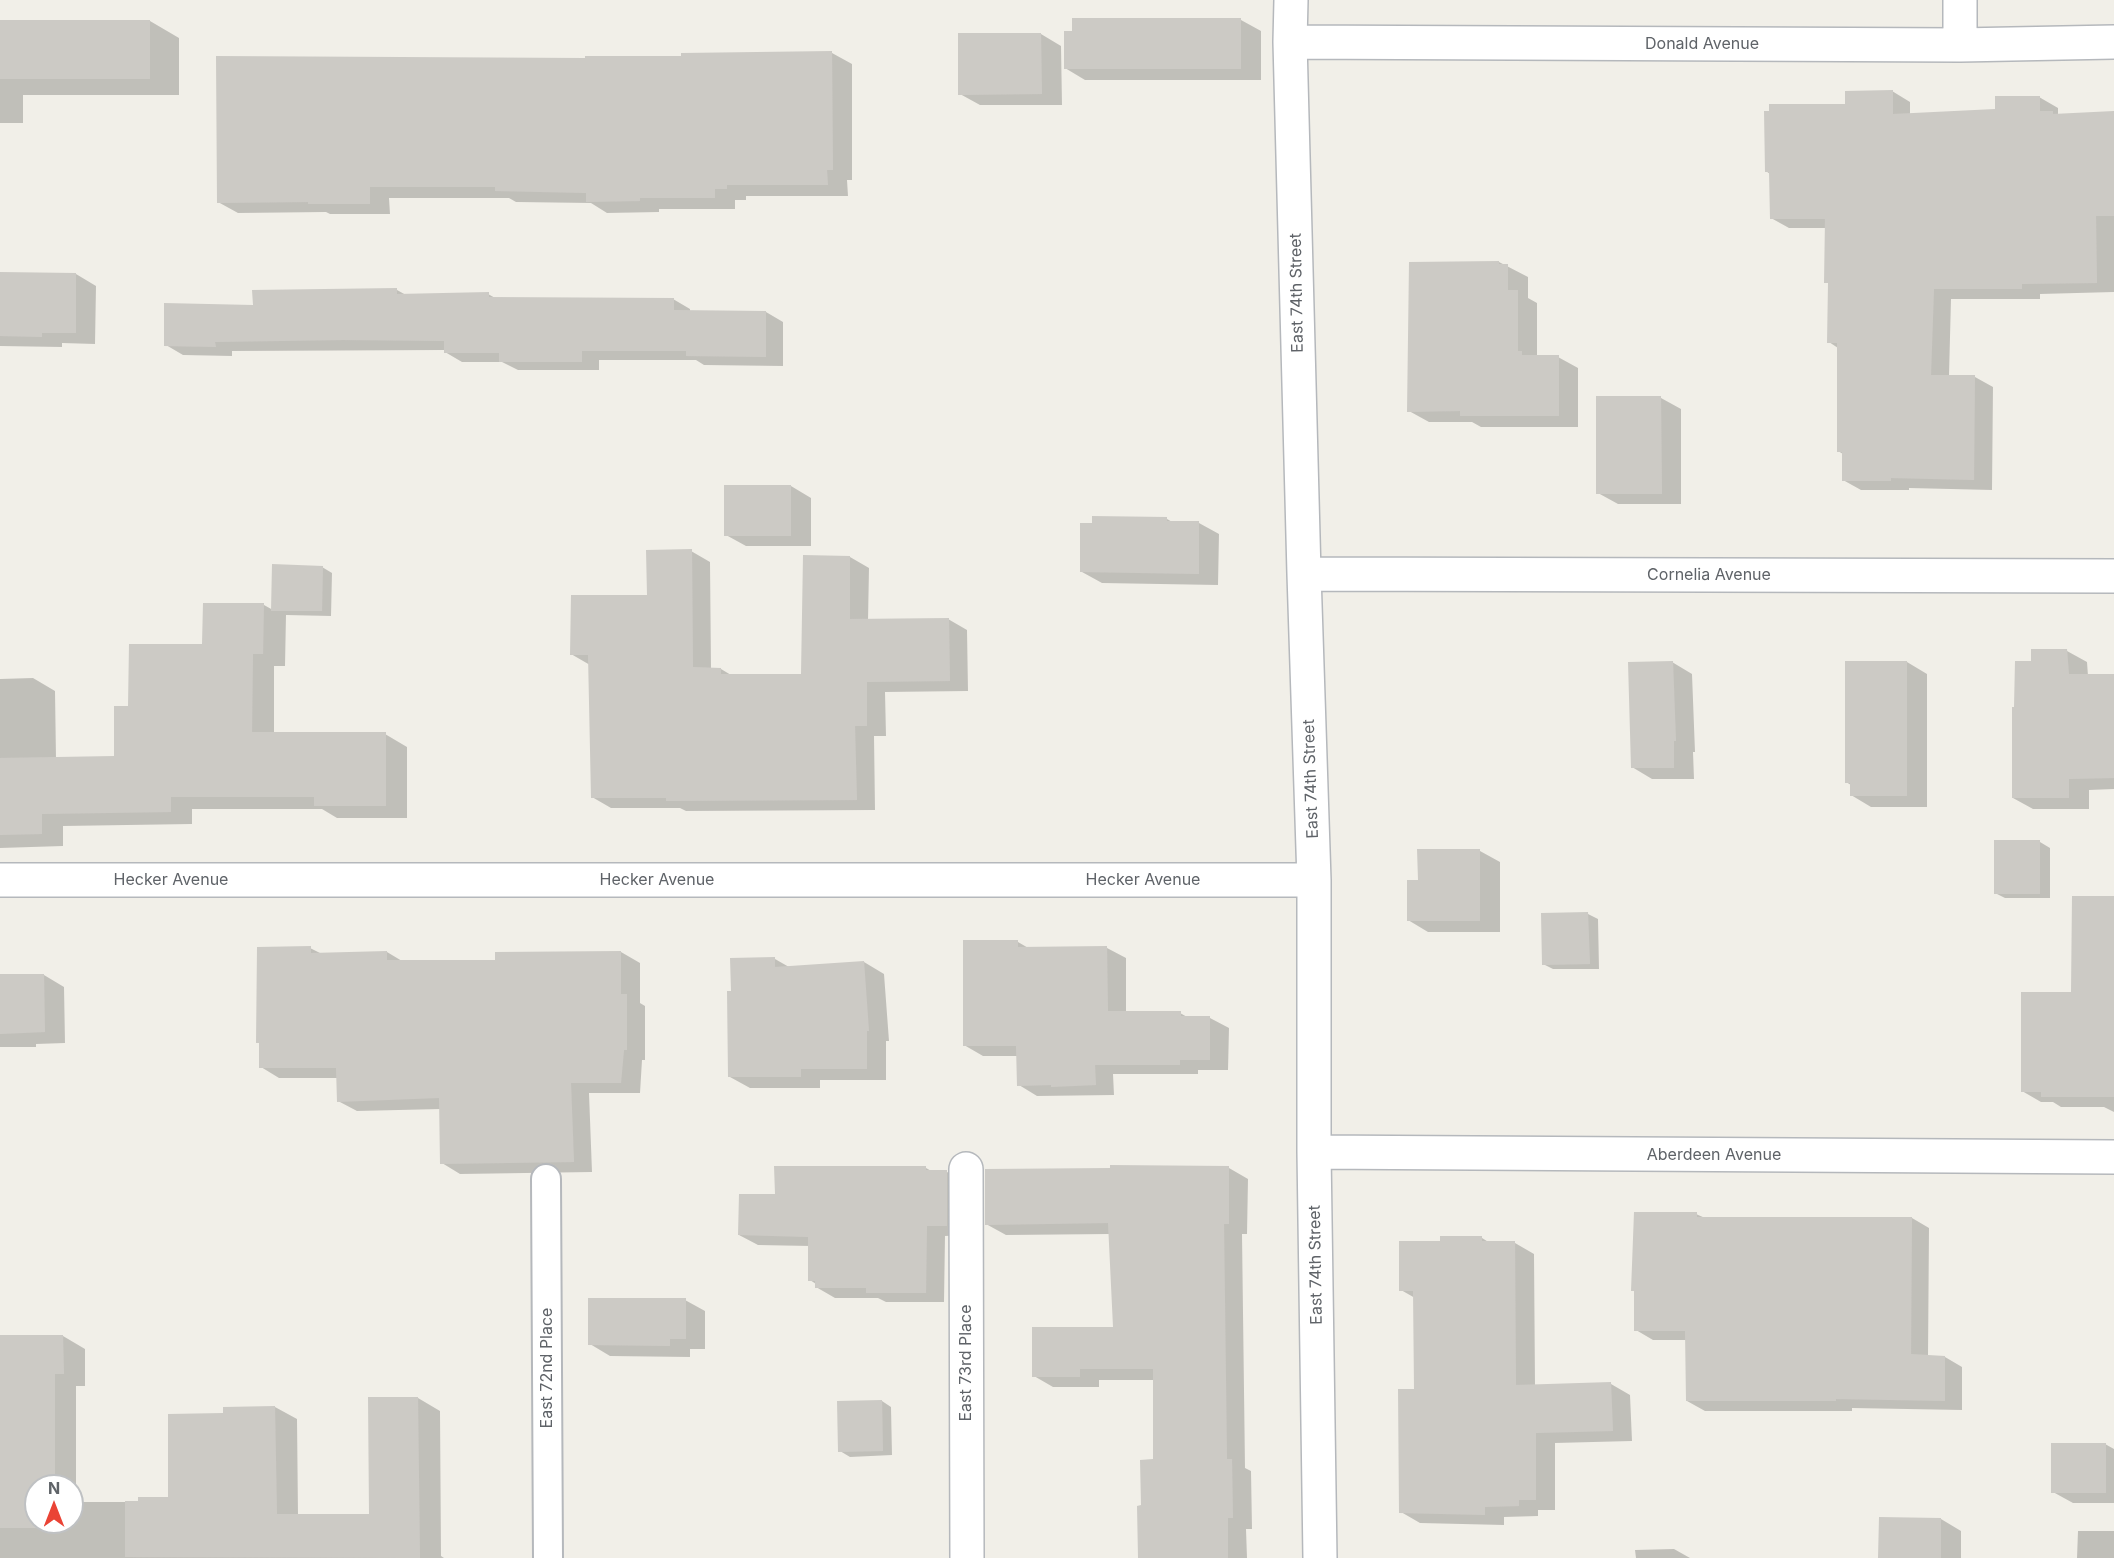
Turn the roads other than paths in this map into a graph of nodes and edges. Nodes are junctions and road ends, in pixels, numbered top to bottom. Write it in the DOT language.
graph roads {
  1 [pos="1291,0"];
  2 [pos="1960,0"];
  3 [pos="1290,42"];
  4 [pos="2114,42"];
  5 [pos="1960,45"];
  6 [pos="1304,574"];
  7 [pos="2114,576"];
  8 [pos="0,880"];
  9 [pos="1314,880"];
  10 [pos="1314,1152"];
  11 [pos="2114,1157"];
  12 [pos="966,1168"];
  13 [pos="546,1179"];
  14 [pos="548,1558"];
  15 [pos="967,1558"];
  16 [pos="1320,1558"];
  1 -- 3 [label="street, East 74th Street"];
  2 -- 5 [label="street"];
  3 -- 5 [label="street, Donald Avenue"];
  3 -- 6 [label="street, East 74th Street"];
  4 -- 5 [label="street, Donald Avenue"];
  6 -- 7 [label="street, Cornelia Avenue"];
  6 -- 9 [label="street, East 74th Street"];
  8 -- 9 [label="street, Hecker Avenue"];
  9 -- 10 [label="street, East 74th Street"];
  10 -- 11 [label="street, Aberdeen Avenue"];
  10 -- 16 [label="street, East 74th Street"];
  12 -- 15 [label="street, East 73rd Place"];
  13 -- 14 [label="lane, East 72nd Place"];
}
